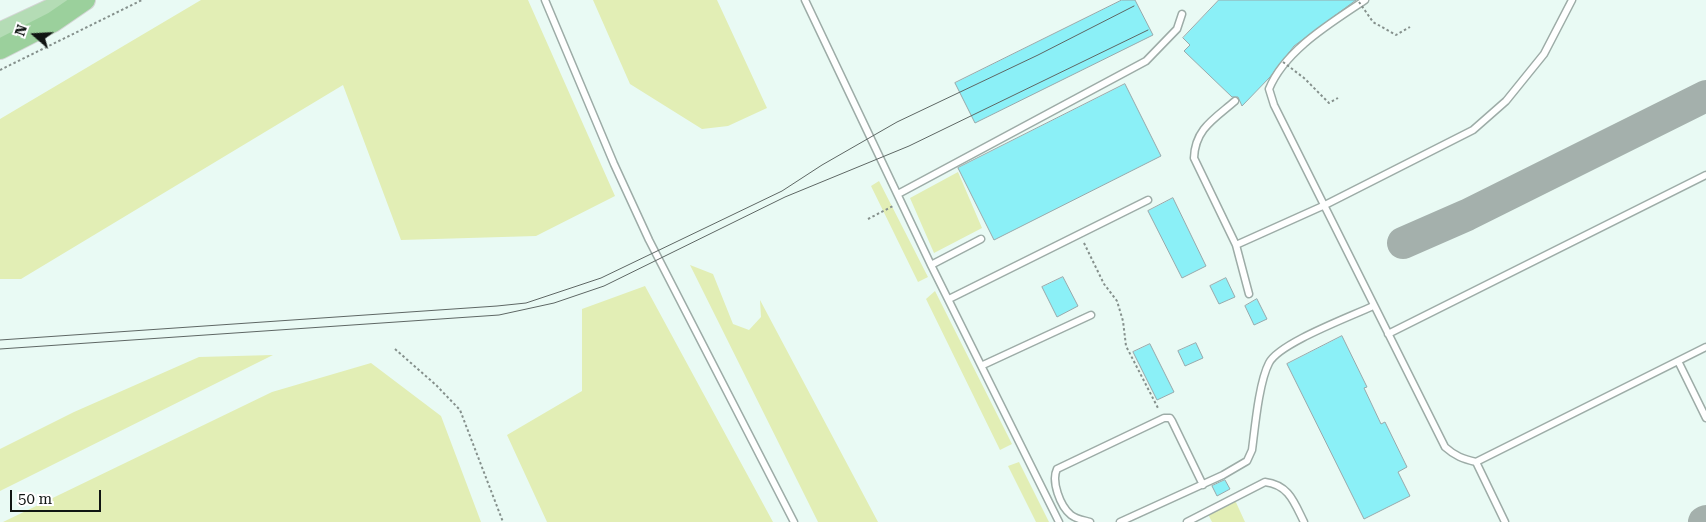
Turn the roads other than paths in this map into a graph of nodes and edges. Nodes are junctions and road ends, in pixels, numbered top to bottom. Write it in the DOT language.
graph roads {
  1 [pos="69,0"];
  2 [pos="85,0"];
  3 [pos="545,0"];
  4 [pos="805,0"];
  5 [pos="1572,0"];
  6 [pos="1362,1"];
  7 [pos="1182,14"];
  8 [pos="0,32"];
  9 [pos="0,49"];
  10 [pos="1234,101"];
  11 [pos="1706,175"];
  12 [pos="898,194"];
  13 [pos="1148,200"];
  14 [pos="1325,205"];
  15 [pos="982,240"];
  16 [pos="1236,245"];
  17 [pos="931,265"];
  18 [pos="1249,294"];
  19 [pos="949,300"];
  20 [pos="1373,306"];
  21 [pos="1090,315"];
  22 [pos="1388,334"];
  23 [pos="1706,347"];
  24 [pos="1678,362"];
  25 [pos="983,366"];
  26 [pos="1706,418"];
  27 [pos="1476,462"];
  28 [pos="1203,485"];
  29 [pos="1198,520"];
  30 [pos="794,522"];
  31 [pos="1059,522"];
  32 [pos="1090,522"];
  33 [pos="1120,522"];
  34 [pos="1187,522"];
  35 [pos="1304,522"];
  36 [pos="1505,522"];
  1 -- 8 [label="main road"];
  2 -- 9 [label="highway"];
  3 -- 30 [label="lane"];
  4 -- 12 [label="lane"];
  5 -- 14 [label="lane"];
  6 -- 14 [label="lane"];
  7 -- 12 [label="lane"];
  10 -- 16 [label="lane"];
  11 -- 22 [label="lane"];
  12 -- 17 [label="lane"];
  13 -- 19 [label="lane"];
  14 -- 16 [label="lane"];
  14 -- 20 [label="lane"];
  15 -- 17 [label="lane"];
  16 -- 18 [label="lane"];
  17 -- 19 [label="lane"];
  19 -- 25 [label="lane"];
  20 -- 22 [label="lane"];
  20 -- 28 [label="lane"];
  21 -- 25 [label="lane"];
  22 -- 27 [label="lane"];
  23 -- 24 [label="lane"];
  24 -- 26 [label="lane"];
  24 -- 27 [label="lane"];
  25 -- 31 [label="lane"];
  27 -- 36 [label="lane"];
  28 -- 32 [label="lane"];
  28 -- 33 [label="lane"];
  29 -- 34 [label="lane"];
  29 -- 35 [label="lane"];
}
